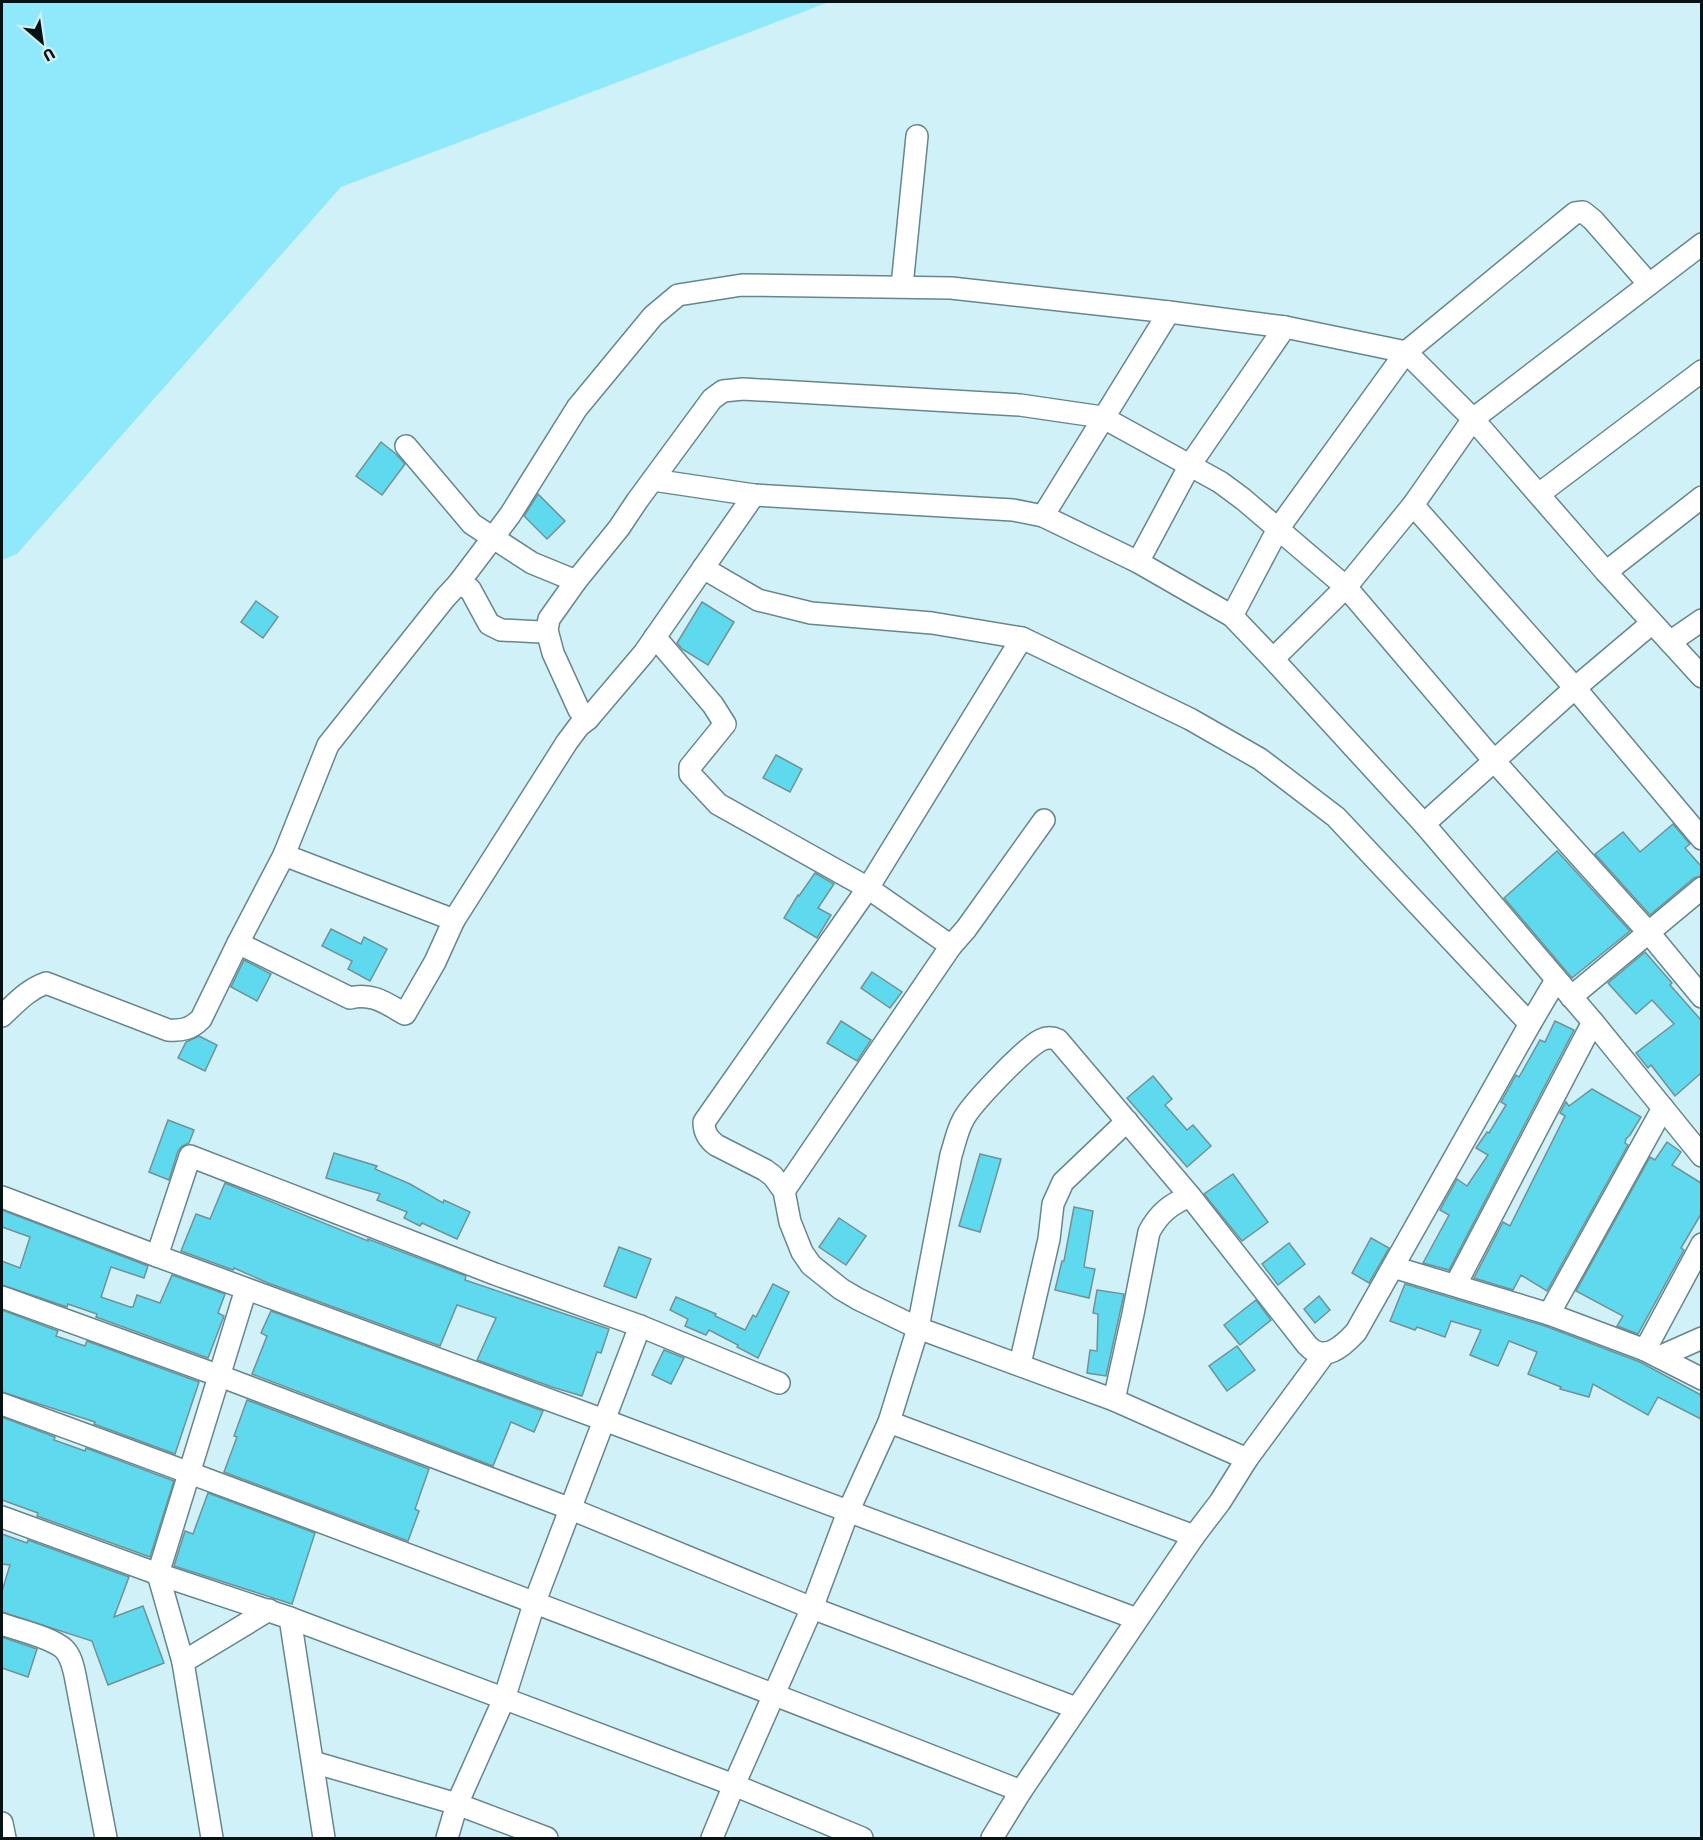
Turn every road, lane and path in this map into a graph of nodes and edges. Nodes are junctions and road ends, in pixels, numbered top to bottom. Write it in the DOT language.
graph roads {
  1 [pos="918,136"];
  2 [pos="1701,244"];
  3 [pos="1649,284"];
  4 [pos="902,286"];
  5 [pos="1169,312"];
  6 [pos="1285,327"];
  7 [pos="1406,352"];
  8 [pos="1701,370"];
  9 [pos="1102,417"];
  10 [pos="1473,419"];
  11 [pos="406,446"];
  12 [pos="1190,465"];
  13 [pos="653,480"];
  14 [pos="1539,494"];
  15 [pos="754,495"];
  16 [pos="1701,497"];
  17 [pos="1413,505"];
  18 [pos="1043,516"];
  19 [pos="1278,529"];
  20 [pos="492,536"];
  21 [pos="1138,562"];
  22 [pos="703,567"];
  23 [pos="1606,572"];
  24 [pos="576,581"];
  25 [pos="458,584"];
  26 [pos="1346,587"];
  27 [pos="1232,616"];
  28 [pos="1701,620"];
  29 [pos="1652,623"];
  30 [pos="547,630"];
  31 [pos="655,637"];
  32 [pos="1022,638"];
  33 [pos="1670,642"];
  34 [pos="1273,659"];
  35 [pos="1701,677"];
  36 [pos="1575,688"];
  37 [pos="588,719"];
  38 [pos="1495,762"];
  39 [pos="1044,819"];
  40 [pos="1424,824"];
  41 [pos="1701,839"];
  42 [pos="284,855"];
  43 [pos="868,888"];
  44 [pos="1701,888"];
  45 [pos="454,920"];
  46 [pos="1649,933"];
  47 [pos="238,943"];
  48 [pos="951,946"];
  49 [pos="1556,981"];
  50 [pos="1571,996"];
  51 [pos="1701,997"];
  52 [pos="2,1016"];
  53 [pos="1593,1022"];
  54 [pos="1530,1024"];
  55 [pos="1663,1108"];
  56 [pos="1127,1121"];
  57 [pos="1701,1156"];
  58 [pos="784,1191"];
  59 [pos="1190,1196"];
  60 [pos="2,1197"];
  61 [pos="1701,1244"];
  62 [pos="157,1256"];
  63 [pos="1394,1267"];
  64 [pos="1456,1284"];
  65 [pos="246,1289"];
  66 [pos="2,1297"];
  67 [pos="1549,1314"];
  68 [pos="640,1326"];
  69 [pos="918,1328"];
  70 [pos="1701,1338"];
  71 [pos="1325,1353"];
  72 [pos="1652,1354"];
  73 [pos="1020,1364"];
  74 [pos="220,1376"];
  75 [pos="1701,1379"];
  76 [pos="779,1383"];
  77 [pos="1114,1400"];
  78 [pos="2,1404"];
  79 [pos="604,1420"];
  80 [pos="889,1422"];
  81 [pos="1247,1459"];
  82 [pos="188,1472"];
  83 [pos="571,1509"];
  84 [pos="848,1512"];
  85 [pos="2,1516"];
  86 [pos="1194,1536"];
  87 [pos="159,1574"];
  88 [pos="534,1604"];
  89 [pos="812,1608"];
  90 [pos="269,1610"];
  91 [pos="290,1618"];
  92 [pos="1137,1619"];
  93 [pos="2,1624"];
  94 [pos="183,1662"];
  95 [pos="775,1695"];
  96 [pos="504,1699"];
  97 [pos="1076,1708"];
  98 [pos="313,1762"];
  99 [pos="734,1785"];
  100 [pos="1021,1791"];
  101 [pos="457,1804"];
  102 [pos="2,1822"];
  103 [pos="5,1839"];
  104 [pos="106,1839"];
  105 [pos="212,1839"];
  106 [pos="324,1839"];
  107 [pos="447,1839"];
  108 [pos="546,1839"];
  109 [pos="712,1839"];
  110 [pos="862,1839"];
  111 [pos="992,1839"];
  1 -- 4 [label="street"];
  2 -- 3 [label="street"];
  3 -- 7 [label="street"];
  3 -- 10 [label="street"];
  4 -- 5 [label="street"];
  4 -- 20 [label="street"];
  5 -- 6 [label="street"];
  5 -- 9 [label="street"];
  6 -- 7 [label="street"];
  6 -- 12 [label="street"];
  7 -- 10 [label="street"];
  7 -- 19 [label="street"];
  8 -- 14 [label="street"];
  9 -- 12 [label="street"];
  9 -- 13 [label="street"];
  9 -- 18 [label="street"];
  10 -- 14 [label="street"];
  10 -- 17 [label="street"];
  11 -- 20 [label="street"];
  12 -- 19 [label="street"];
  12 -- 21 [label="street"];
  13 -- 15 [label="street"];
  13 -- 24 [label="street"];
  14 -- 23 [label="street"];
  15 -- 18 [label="street"];
  15 -- 22 [label="street"];
  16 -- 23 [label="street"];
  17 -- 26 [label="street"];
  17 -- 36 [label="street"];
  18 -- 21 [label="street"];
  19 -- 26 [label="street"];
  19 -- 27 [label="street"];
  20 -- 24 [label="street"];
  20 -- 25 [label="street"];
  21 -- 27 [label="street"];
  22 -- 31 [label="street"];
  22 -- 32 [label="street"];
  23 -- 29 [label="street"];
  24 -- 30 [label="street"];
  25 -- 30 [label="street"];
  25 -- 42 [label="street"];
  26 -- 34 [label="street"];
  26 -- 38 [label="street"];
  27 -- 34 [label="street"];
  28 -- 33 [label="street"];
  29 -- 33 [label="street"];
  29 -- 36 [label="street"];
  30 -- 37 [label="street"];
  31 -- 37 [label="street"];
  31 -- 43 [label="street"];
  32 -- 43 [label="street"];
  32 -- 54 [label="street"];
  33 -- 35 [label="street"];
  34 -- 40 [label="street"];
  36 -- 38 [label="street"];
  36 -- 41 [label="street"];
  37 -- 45 [label="street"];
  38 -- 40 [label="street"];
  38 -- 46 [label="street"];
  39 -- 48 [label="street"];
  40 -- 49 [label="street"];
  42 -- 45 [label="street"];
  42 -- 47 [label="street"];
  43 -- 48 [label="street"];
  43 -- 58 [label="street"];
  44 -- 46 [label="street"];
  45 -- 47 [label="street"];
  46 -- 50 [label="street"];
  46 -- 51 [label="street"];
  47 -- 52 [label="street"];
  48 -- 58 [label="street"];
  49 -- 50 [label="street"];
  49 -- 54 [label="street"];
  50 -- 53 [label="street"];
  53 -- 55 [label="street"];
  53 -- 64 [label="street"];
  54 -- 63 [label="street"];
  55 -- 57 [label="street"];
  55 -- 67 [label="street"];
  56 -- 59 [label="street"];
  56 -- 69 [label="street"];
  56 -- 73 [label="street"];
  58 -- 69 [label="street"];
  59 -- 71 [label="street"];
  59 -- 77 [label="street"];
  60 -- 62 [label="street"];
  61 -- 72 [label="street"];
  62 -- 65 [label="street"];
  62 -- 68 [label="street"];
  63 -- 64 [label="street"];
  63 -- 71 [label="street"];
  64 -- 67 [label="street"];
  65 -- 74 [label="street"];
  65 -- 79 [label="street"];
  66 -- 74 [label="street"];
  67 -- 72 [label="street"];
  68 -- 76 [label="street"];
  68 -- 79 [label="street"];
  69 -- 73 [label="street"];
  69 -- 80 [label="street"];
  70 -- 72 [label="street"];
  71 -- 81 [label="street"];
  72 -- 75 [label="street"];
  73 -- 77 [label="street"];
  74 -- 82 [label="street"];
  74 -- 83 [label="street"];
  77 -- 81 [label="street"];
  78 -- 82 [label="street"];
  79 -- 83 [label="street"];
  79 -- 84 [label="street"];
  80 -- 84 [label="street"];
  80 -- 86 [label="street"];
  81 -- 86 [label="street"];
  82 -- 87 [label="street"];
  82 -- 88 [label="street"];
  83 -- 88 [label="street"];
  83 -- 89 [label="street"];
  84 -- 89 [label="street"];
  84 -- 92 [label="street"];
  85 -- 87 [label="street"];
  86 -- 92 [label="street"];
  87 -- 90 [label="street"];
  87 -- 94 [label="street"];
  88 -- 95 [label="street"];
  88 -- 96 [label="street"];
  89 -- 95 [label="street"];
  89 -- 97 [label="street"];
  90 -- 91 [label="street"];
  90 -- 94 [label="street"];
  91 -- 96 [label="street"];
  91 -- 98 [label="street"];
  92 -- 97 [label="street"];
  93 -- 104 [label="street"];
  94 -- 105 [label="street"];
  95 -- 99 [label="street"];
  95 -- 100 [label="street"];
  96 -- 99 [label="street"];
  96 -- 101 [label="street"];
  97 -- 100 [label="street"];
  98 -- 101 [label="street"];
  98 -- 106 [label="street"];
  99 -- 109 [label="street"];
  99 -- 110 [label="street"];
  100 -- 111 [label="street"];
  101 -- 107 [label="street"];
  101 -- 108 [label="street"];
  102 -- 103 [label="street"];
}
